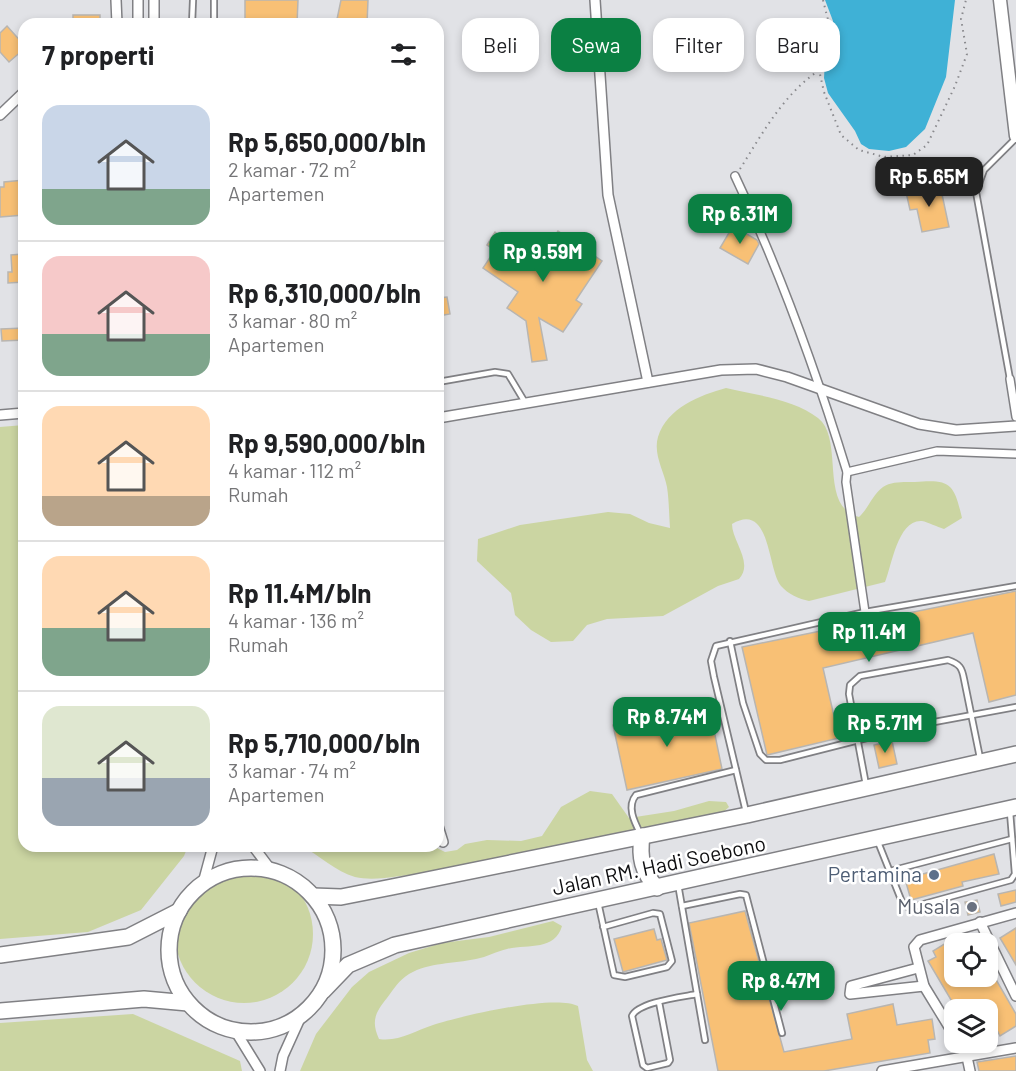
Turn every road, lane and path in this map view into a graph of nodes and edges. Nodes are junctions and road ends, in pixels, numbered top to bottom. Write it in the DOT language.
graph roads {
  1 [pos="116,0"];
  2 [pos="138,0"];
  3 [pos="154,0"];
  4 [pos="193,0"];
  5 [pos="214,0"];
  6 [pos="595,0"];
  7 [pos="823,0"];
  8 [pos="966,0"];
  9 [pos="1000,0"];
  10 [pos="117,18"];
  11 [pos="138,18"];
  12 [pos="154,18"];
  13 [pos="192,18"];
  14 [pos="214,18"];
  15 [pos="828,18"];
  16 [pos="816,72"];
  17 [pos="819,72"];
  18 [pos="18,98"];
  19 [pos="0,115"];
  20 [pos="1016,137"];
  21 [pos="735,176"];
  22 [pos="1010,379"];
  23 [pos="444,381"];
  24 [pos="648,382"];
  25 [pos="822,388"];
  26 [pos="526,404"];
  27 [pos="18,414"];
  28 [pos="0,415"];
  29 [pos="444,417"];
  30 [pos="1016,417"];
  31 [pos="1016,426"];
  32 [pos="1016,454"];
  33 [pos="847,472"];
  34 [pos="1016,586"];
  35 [pos="865,612"];
  36 [pos="730,641"];
  37 [pos="1016,707"];
  38 [pos="973,714"];
  39 [pos="857,740"];
  40 [pos="1016,754"];
  41 [pos="981,760"];
  42 [pos="736,770"];
  43 [pos="866,788"];
  44 [pos="1013,808"];
  45 [pos="747,815"];
  46 [pos="642,836"];
  47 [pos="878,839"];
  48 [pos="1012,839"];
  49 [pos="211,852"];
  50 [pos="258,852"];
  51 [pos="271,870"];
  52 [pos="890,871"];
  53 [pos="203,883"];
  54 [pos="678,884"];
  55 [pos="657,888"];
  56 [pos="313,896"];
  57 [pos="598,900"];
  58 [pos="682,906"];
  59 [pos="179,911"];
  60 [pos="1016,914"];
  61 [pos="980,922"];
  62 [pos="603,927"];
  63 [pos="0,955"];
  64 [pos="918,968"];
  65 [pos="924,986"];
  66 [pos="323,991"];
  67 [pos="697,994"];
  68 [pos="1016,996"];
  69 [pos="659,1002"];
  70 [pos="188,1003"];
  71 [pos="0,1011"];
  72 [pos="302,1014"];
  73 [pos="944,1019"];
  74 [pos="236,1032"];
  75 [pos="782,1033"];
  76 [pos="705,1040"];
  77 [pos="1016,1048"];
  78 [pos="965,1053"];
  79 [pos="967,1057"];
  80 [pos="894,1070"];
  81 [pos="260,1071"];
  82 [pos="280,1071"];
  83 [pos="882,1071"];
  84 [pos="970,1071"];
  1 -- 10 [label="street"];
  2 -- 11 [label="street"];
  3 -- 12 [label="street"];
  4 -- 13 [label="lane"];
  5 -- 14 [label="lane"];
  6 -- 24 [label="street"];
  7 -- 15 [label="path"];
  8 -- 17 [label="path"];
  9 -- 20 [label="street"];
  16 -- 21 [label="path"];
  18 -- 19 [label="street"];
  20 -- 22 [label="lane"];
  21 -- 25 [label="street"];
  22 -- 30 [label="street"];
  23 -- 26 [label="lane"];
  24 -- 25 [label="street"];
  24 -- 26 [label="street"];
  25 -- 31 [label="street"];
  25 -- 33 [label="street"];
  26 -- 29 [label="street"];
  27 -- 28 [label="street"];
  32 -- 33 [label="street"];
  33 -- 35 [label="street"];
  34 -- 35 [label="lane"];
  35 -- 36 [label="lane"];
  36 -- 39 [label="lane"];
  36 -- 42 [label="lane"];
  37 -- 38 [label="lane"];
  38 -- 39 [label="lane"];
  38 -- 39 [label="lane"];
  38 -- 41 [label="lane"];
  39 -- 43 [label="lane"];
  40 -- 41 [label="main road, Jalan RM. Hadi Soebono"];
  41 -- 43 [label="main road, Jalan RM. Hadi Soebono"];
  42 -- 45 [label="lane"];
  42 -- 46 [label="lane"];
  43 -- 45 [label="main road, Jalan RM. Hadi Soebono"];
  44 -- 47 [label="main road, Jalan RM. Hadi Soebono"];
  44 -- 48 [label="lane"];
  45 -- 46 [label="main road, Jalan RM. Hadi Soebono"];
  46 -- 55 [label="main road"];
  46 -- 56 [label="main road, Jalan RM. Hadi Soebono"];
  47 -- 52 [label="lane"];
  47 -- 54 [label="main road, Jalan RM. Hadi Soebono"];
  48 -- 52 [label="lane"];
  48 -- 52 [label="lane"];
  49 -- 53 [label="street"];
  50 -- 51 [label="street"];
  51 -- 53 [label="main road, Jalan RM. Hadi Soebono"];
  51 -- 56 [label="main road, Jalan RM. Hadi Soebono"];
  53 -- 59 [label="main road, Jalan RM. Hadi Soebono"];
  54 -- 55 [label="main road, Jalan RM. Hadi Soebono"];
  54 -- 58 [label="lane"];
  55 -- 57 [label="main road, Jalan RM. Hadi Soebono"];
  56 -- 66 [label="main road, Jalan RM. Hadi Soebono"];
  57 -- 62 [label="lane"];
  57 -- 66 [label="main road, Jalan RM. Hadi Soebono"];
  58 -- 67 [label="lane"];
  58 -- 75 [label="lane"];
  59 -- 63 [label="main road, Jalan RM. Hadi Soebono"];
  59 -- 70 [label="main road, Jalan RM. Hadi Soebono"];
  60 -- 61 [label="street"];
  61 -- 64 [label="street"];
  61 -- 68 [label="street"];
  62 -- 62 [label="lane"];
  64 -- 65 [label="street"];
  64 -- 65 [label="street"];
  65 -- 73 [label="street"];
  66 -- 72 [label="main road, Jalan RM. Hadi Soebono"];
  67 -- 69 [label="lane"];
  67 -- 76 [label="lane"];
  69 -- 69 [label="lane"];
  70 -- 71 [label="main road"];
  70 -- 74 [label="main road, Jalan RM. Hadi Soebono"];
  72 -- 74 [label="main road, Jalan RM. Hadi Soebono"];
  72 -- 82 [label="street"];
  74 -- 81 [label="street"];
  77 -- 79 [label="street"];
  78 -- 79 [label="street"];
  79 -- 80 [label="street"];
  79 -- 84 [label="street"];
  80 -- 83 [label="street"];
}
